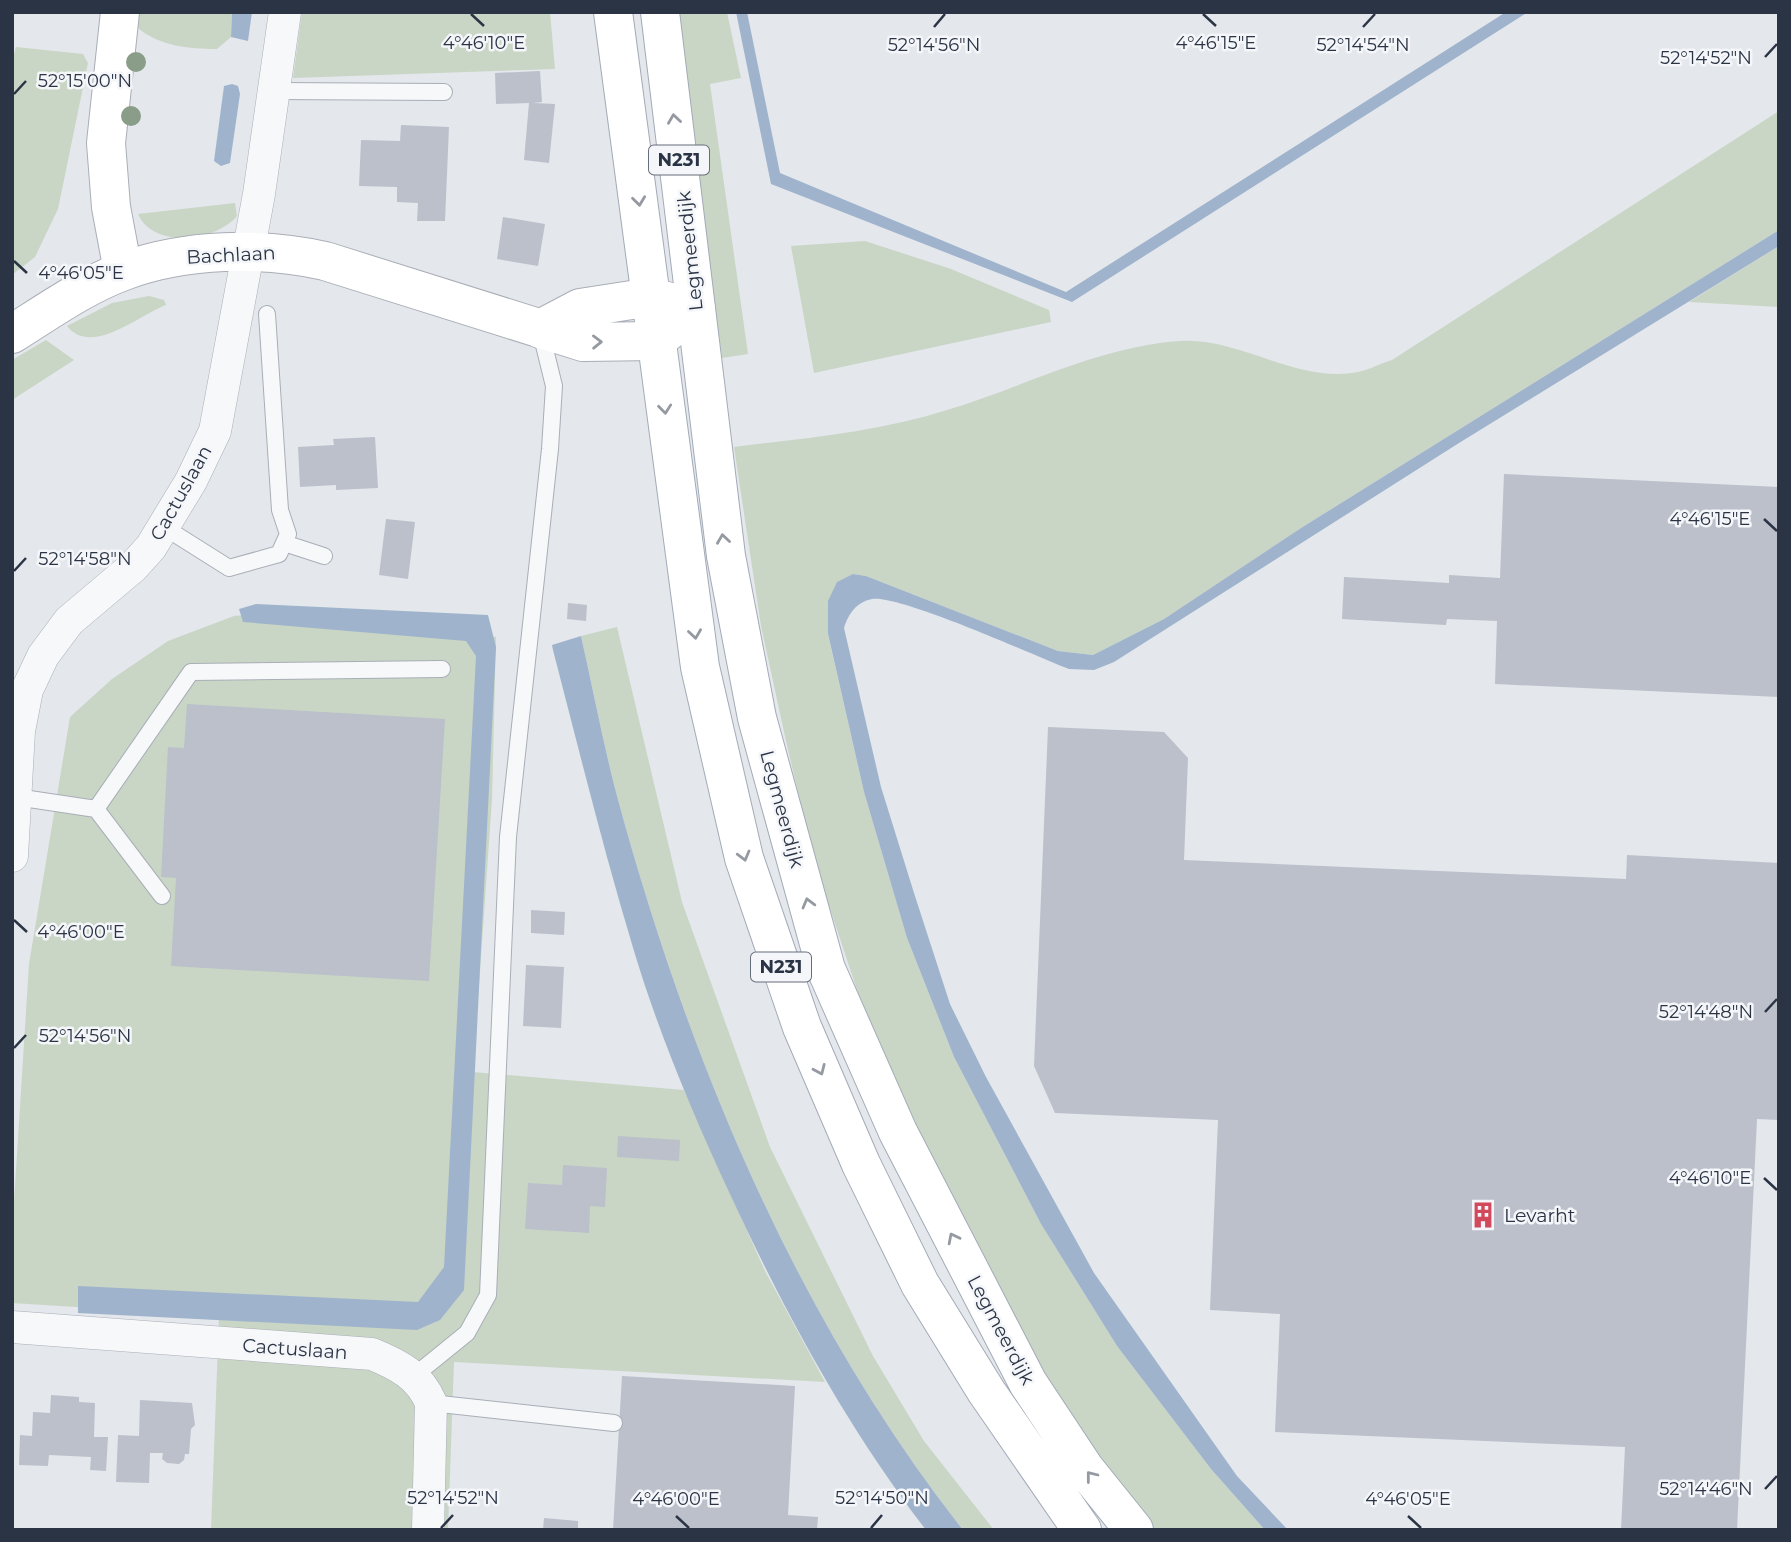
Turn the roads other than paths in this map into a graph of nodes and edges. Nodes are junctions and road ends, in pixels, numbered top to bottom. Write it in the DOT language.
graph roads {
  1 [pos="120,12"];
  2 [pos="285,12"];
  3 [pos="614,12"];
  4 [pos="660,12"];
  5 [pos="275,91"];
  6 [pos="444,92"];
  7 [pos="246,251"];
  8 [pos="123,271"];
  9 [pos="651,297"];
  10 [pos="696,309"];
  11 [pos="267,314"];
  12 [pos="540,329"];
  13 [pos="12,334"];
  14 [pos="656,341"];
  15 [pos="164,527"];
  16 [pos="284,544"];
  17 [pos="324,556"];
  18 [pos="442,669"];
  19 [pos="16,797"];
  20 [pos="96,809"];
  21 [pos="12,856"];
  22 [pos="162,896"];
  23 [pos="12,1327"];
  24 [pos="414,1377"];
  25 [pos="432,1403"];
  26 [pos="614,1423"];
  27 [pos="428,1530"];
  28 [pos="1082,1530"];
  29 [pos="1133,1530"];
  1 -- 8 [label="main road"];
  2 -- 5 [label="street"];
  3 -- 9 [label="main road, Legmeerdijk / N231, one-way"];
  10 -- 4 [label="main road, Legmeerdijk / N231, one-way"];
  5 -- 6 [label="lane"];
  5 -- 7 [label="street"];
  7 -- 8 [label="main road, Bachlaan"];
  7 -- 12 [label="main road, Bachlaan"];
  7 -- 15 [label="street, Cactuslaan"];
  8 -- 13 [label="main road, Bachlaan"];
  9 -- 10 [label="main road"];
  9 -- 12 [label="main road"];
  9 -- 14 [label="main road, Legmeerdijk / N231"];
  10 -- 14 [label="main road"];
  29 -- 10 [label="main road, Legmeerdijk / N231, one-way"];
  11 -- 16 [label="lane"];
  12 -- 14 [label="main road, Bachlaan, one-way"];
  12 -- 24 [label="lane"];
  14 -- 28 [label="main road, Legmeerdijk / N231, one-way"];
  15 -- 16 [label="lane"];
  15 -- 19 [label="street, Cactuslaan"];
  16 -- 17 [label="lane"];
  18 -- 20 [label="lane"];
  19 -- 20 [label="lane"];
  19 -- 21 [label="street, Cactuslaan"];
  20 -- 22 [label="lane"];
  23 -- 24 [label="street, Cactuslaan"];
  24 -- 25 [label="street, Cactuslaan"];
  25 -- 26 [label="lane"];
  25 -- 27 [label="street"];
}
